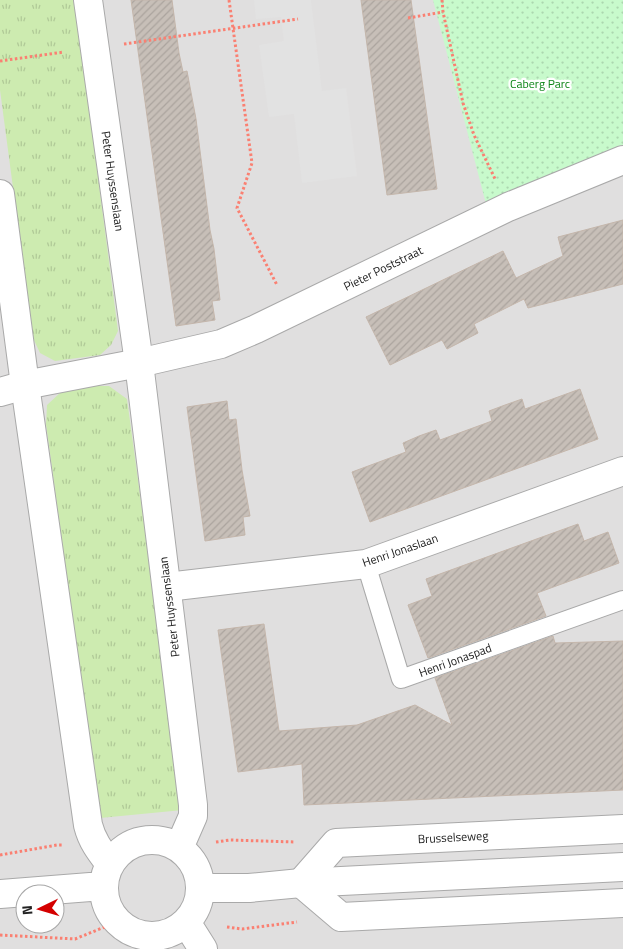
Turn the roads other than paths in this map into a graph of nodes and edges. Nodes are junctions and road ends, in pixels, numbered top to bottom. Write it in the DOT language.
graph roads {
  1 [pos="88,0"];
  2 [pos="623,160"];
  3 [pos="0,194"];
  4 [pos="138,363"];
  5 [pos="13,389"];
  6 [pos="623,471"];
  7 [pos="366,564"];
  8 [pos="167,587"];
  9 [pos="623,600"];
  10 [pos="623,829"];
  11 [pos="179,848"];
  12 [pos="623,867"];
  13 [pos="107,875"];
  14 [pos="301,883"];
  15 [pos="200,888"];
  16 [pos="0,894"];
  17 [pos="623,903"];
  18 [pos="117,922"];
  19 [pos="186,922"];
  20 [pos="117,949"];
  21 [pos="203,949"];
  1 -- 4 [label="street, Peter Huyssenslaan"];
  2 -- 4 [label="street, Pieter Poststraat"];
  3 -- 5 [label="street"];
  4 -- 5 [label="street"];
  4 -- 8 [label="street, Peter Huyssenslaan"];
  5 -- 13 [label="street"];
  6 -- 7 [label="street, Henri Jonaslaan"];
  7 -- 8 [label="street, Henri Jonaslaan"];
  7 -- 9 [label="lane, Henri Jonaspad"];
  8 -- 11 [label="street, Peter Huyssenslaan"];
  10 -- 14 [label="street, Brusselseweg"];
  11 -- 13 [label="street"];
  11 -- 15 [label="street"];
  12 -- 14 [label="street"];
  13 -- 16 [label="street"];
  13 -- 18 [label="street"];
  14 -- 15 [label="street"];
  14 -- 17 [label="street"];
  15 -- 19 [label="street"];
  18 -- 19 [label="street"];
  18 -- 20 [label="street"];
  19 -- 21 [label="street"];
}
